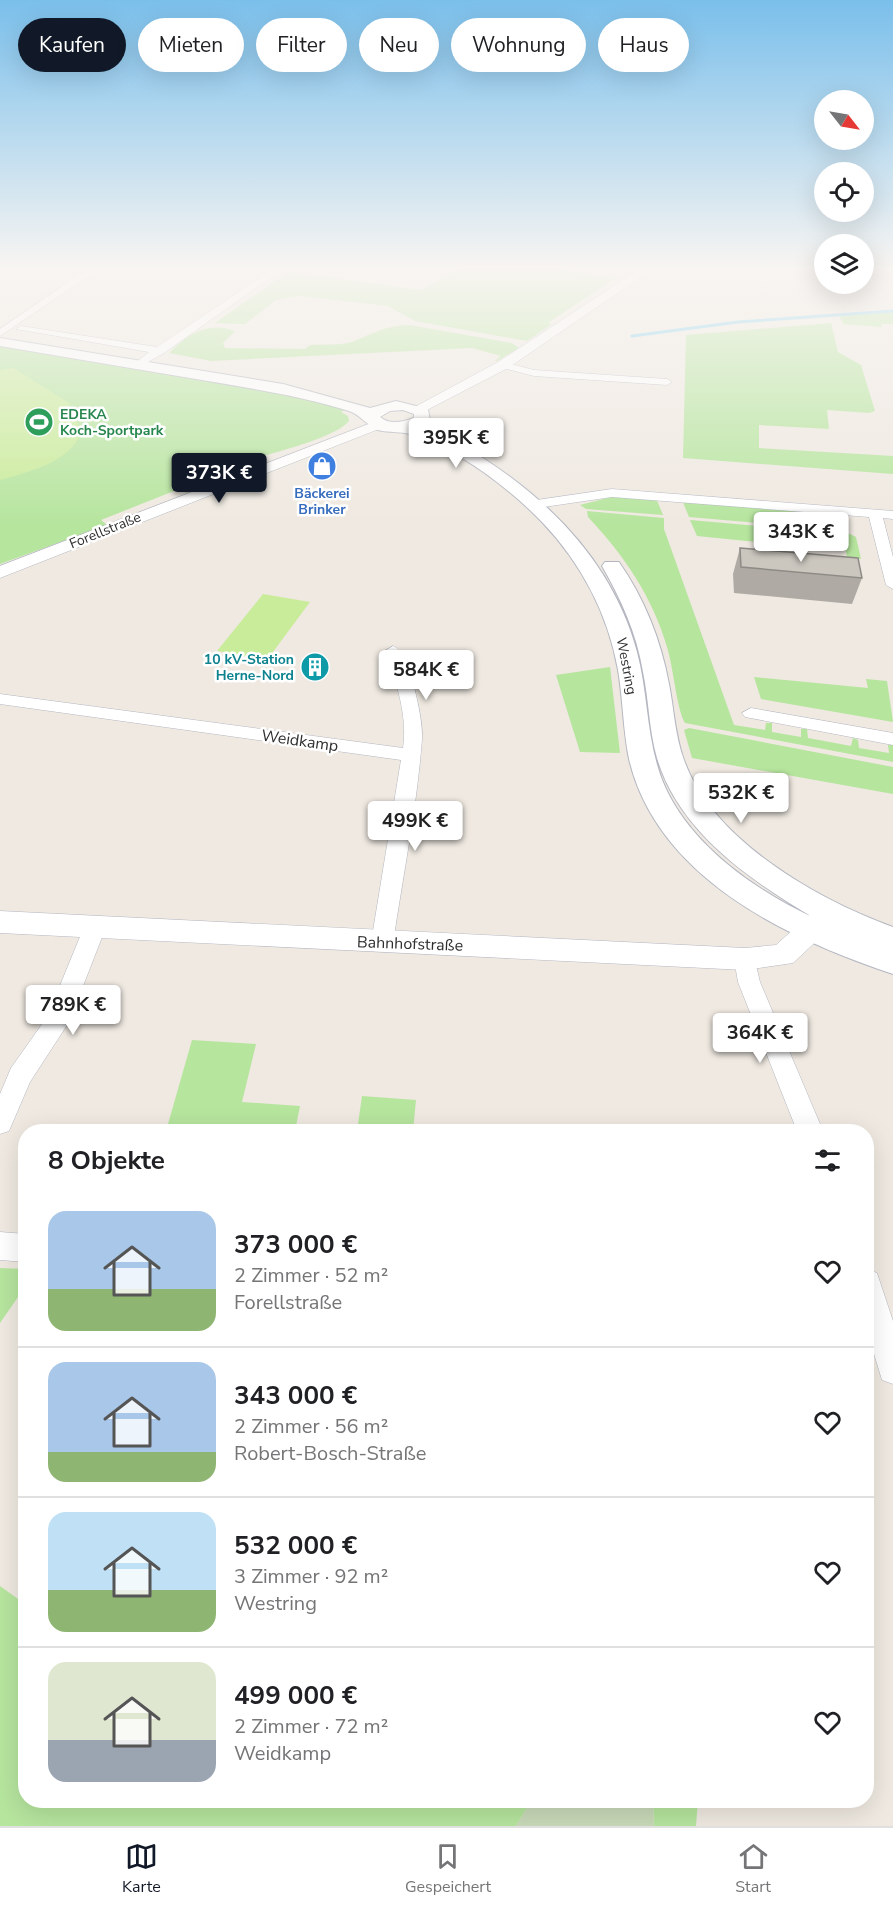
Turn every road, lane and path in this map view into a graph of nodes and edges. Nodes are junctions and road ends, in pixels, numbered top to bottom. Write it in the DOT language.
graph roads {
  1 [pos="124,353"];
  2 [pos="124,353"];
  3 [pos="157,353"];
  4 [pos="521,353"];
  5 [pos="150,358"];
  6 [pos="503,365"];
  7 [pos="667,382"];
  8 [pos="392,406"];
  9 [pos="415,419"];
  10 [pos="376,420"];
  11 [pos="546,502"];
  12 [pos="875,513"];
  13 [pos="893,515"];
  14 [pos="0,572"];
  15 [pos="893,585"];
  16 [pos="393,651"];
  17 [pos="0,699"];
  18 [pos="751,713"];
  19 [pos="893,739"];
  20 [pos="411,755"];
  21 [pos="821,921"];
  22 [pos="0,922"];
  23 [pos="94,927"];
  24 [pos="893,939"];
  25 [pos="382,943"];
  26 [pos="745,959"];
  27 [pos="893,961"];
  28 [pos="0,1123"];
  29 [pos="807,1124"];
  30 [pos="0,1246"];
  31 [pos="18,1247"];
  32 [pos="874,1306"];
  33 [pos="893,1369"];
  1 -- 5 [label="main road"];
  2 -- 5 [label="street"];
  3 -- 5 [label="street"];
  4 -- 6 [label="street"];
  5 -- 8 [label="main road"];
  5 -- 10 [label="main road"];
  6 -- 7 [label="street"];
  6 -- 9 [label="street"];
  8 -- 9 [label="main road"];
  8 -- 10 [label="main road"];
  9 -- 10 [label="main road"];
  9 -- 11 [label="main road, Westring"];
  10 -- 14 [label="street, Forellstraße"];
  11 -- 12 [label="street"];
  11 -- 21 [label="main road, Westring"];
  12 -- 13 [label="street"];
  12 -- 15 [label="street"];
  16 -- 20 [label="street"];
  17 -- 20 [label="street, Weidkamp"];
  18 -- 19 [label="street"];
  20 -- 25 [label="street"];
  21 -- 24 [label="main road"];
  21 -- 26 [label="street, Bahnhofstraße"];
  21 -- 27 [label="main road"];
  22 -- 23 [label="street, Bahnhofstraße"];
  23 -- 25 [label="street, Bahnhofstraße"];
  23 -- 28 [label="street"];
  25 -- 26 [label="street, Bahnhofstraße"];
  26 -- 29 [label="street"];
  30 -- 31 [label="street"];
  32 -- 33 [label="street"];
}
